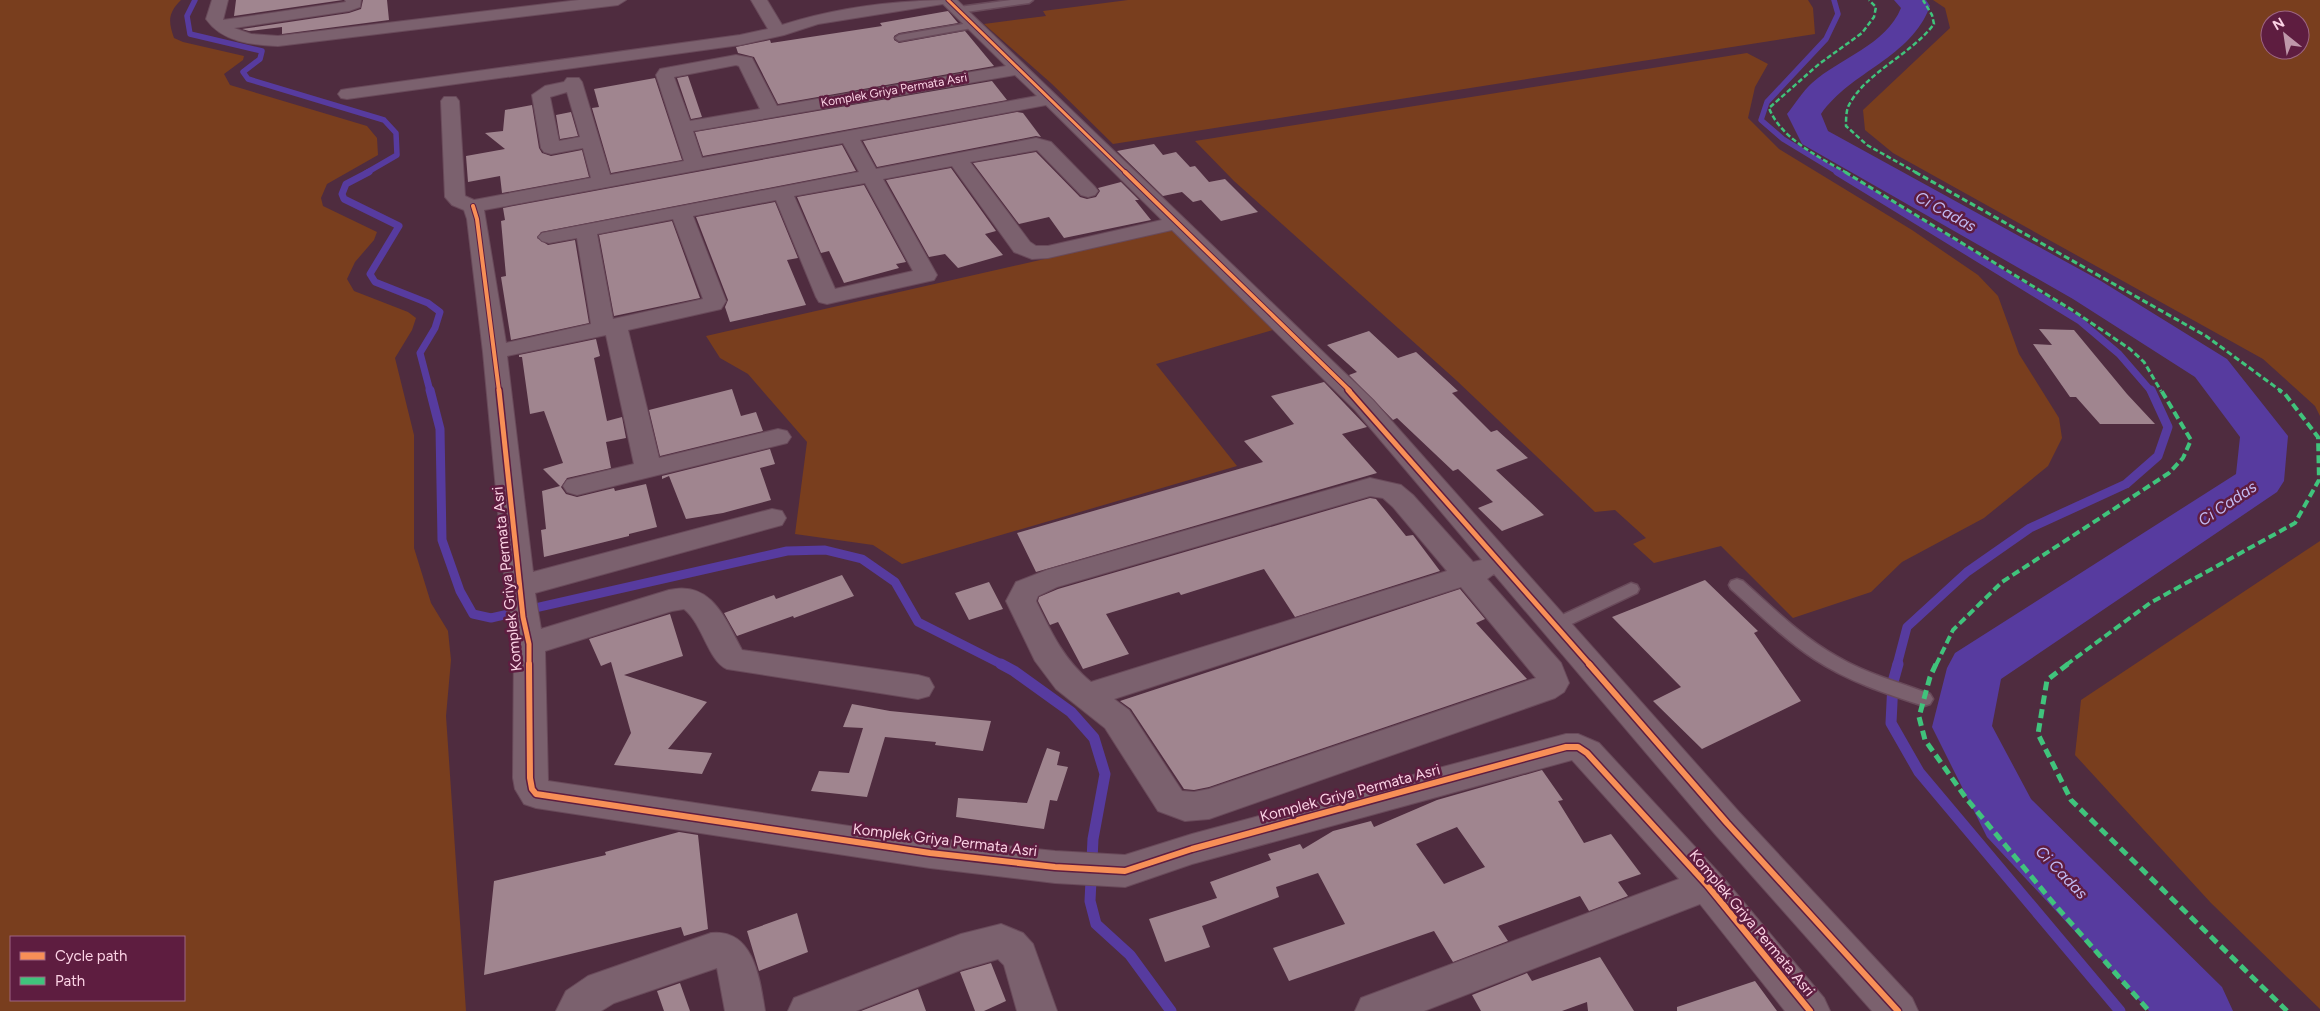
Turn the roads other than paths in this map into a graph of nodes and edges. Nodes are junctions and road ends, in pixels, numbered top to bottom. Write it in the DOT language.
graph roads {
  1 [pos="220,0"];
  2 [pos="353,0"];
  3 [pos="618,0"];
  4 [pos="759,0"];
  5 [pos="1029,0"];
  6 [pos="920,2"];
  7 [pos="849,7"];
  8 [pos="956,9"];
  9 [pos="219,25"];
  10 [pos="778,32"];
  11 [pos="898,38"];
  12 [pos="1017,69"];
  13 [pos="347,94"];
  14 [pos="1052,99"];
  15 [pos="450,102"];
  16 [pos="771,112"];
  17 [pos="681,128"];
  18 [pos="848,136"];
  19 [pos="590,142"];
  20 [pos="958,160"];
  21 [pos="696,165"];
  22 [pos="872,174"];
  23 [pos="602,182"];
  24 [pos="782,191"];
  25 [pos="1088,191"];
  26 [pos="473,206"];
  27 [pos="681,212"];
  28 [pos="1178,222"];
  29 [pos="586,230"];
  30 [pos="549,237"];
  31 [pos="610,328"];
  32 [pos="495,352"];
  33 [pos="778,437"];
  34 [pos="648,469"];
  35 [pos="577,486"];
  36 [pos="772,518"];
  37 [pos="1502,564"];
  38 [pos="1468,576"];
  39 [pos="1737,585"];
  40 [pos="1631,589"];
  41 [pos="524,611"];
  42 [pos="1555,625"];
  43 [pos="918,687"];
  44 [pos="1088,695"];
  45 [pos="1916,696"];
  46 [pos="1707,884"];
  47 [pos="576,1011"];
  48 [pos="745,1011"];
  49 [pos="808,1011"];
  50 [pos="1037,1011"];
  51 [pos="1375,1011"];
  52 [pos="1810,1011"];
  53 [pos="1898,1011"];
  1 -- 9 [label="street"];
  2 -- 9 [label="street"];
  3 -- 9 [label="street"];
  4 -- 10 [label="street"];
  5 -- 8 [label="lane"];
  6 -- 7 [label="street"];
  6 -- 8 [label="street"];
  7 -- 10 [label="street"];
  8 -- 11 [label="lane"];
  8 -- 12 [label="street"];
  10 -- 13 [label="street"];
  12 -- 14 [label="street"];
  12 -- 16 [label="street, Komplek Griya Permata Asri"];
  14 -- 18 [label="street"];
  14 -- 28 [label="street"];
  15 -- 26 [label="street"];
  16 -- 17 [label="street, Komplek Griya Permata Asri"];
  16 -- 17 [label="street"];
  17 -- 21 [label="street"];
  18 -- 21 [label="street"];
  18 -- 22 [label="street"];
  19 -- 19 [label="street"];
  19 -- 23 [label="street"];
  20 -- 22 [label="street"];
  20 -- 25 [label="street"];
  20 -- 28 [label="street"];
  21 -- 23 [label="street"];
  22 -- 24 [label="street"];
  22 -- 24 [label="street"];
  23 -- 26 [label="street"];
  24 -- 27 [label="street"];
  26 -- 32 [label="street, Komplek Griya Permata Asri"];
  27 -- 29 [label="street"];
  27 -- 31 [label="street"];
  28 -- 37 [label="street"];
  29 -- 30 [label="street"];
  29 -- 31 [label="street"];
  31 -- 32 [label="street"];
  31 -- 34 [label="street"];
  32 -- 41 [label="street, Komplek Griya Permata Asri"];
  33 -- 34 [label="street"];
  34 -- 35 [label="street"];
  36 -- 41 [label="street, Komplek Griya Permata Asri"];
  37 -- 38 [label="street"];
  37 -- 42 [label="street"];
  38 -- 44 [label="street"];
  38 -- 44 [label="street"];
  38 -- 44 [label="street"];
  39 -- 45 [label="lane"];
  40 -- 42 [label="lane"];
  41 -- 43 [label="street, Komplek Griya Permata Asri"];
  41 -- 46 [label="street, Komplek Griya Permata Asri"];
  42 -- 53 [label="street"];
  46 -- 51 [label="street, Komplek Griya Permata Asri"];
  46 -- 52 [label="street, Komplek Griya Permata Asri"];
  47 -- 48 [label="street"];
  49 -- 50 [label="street"];
}
